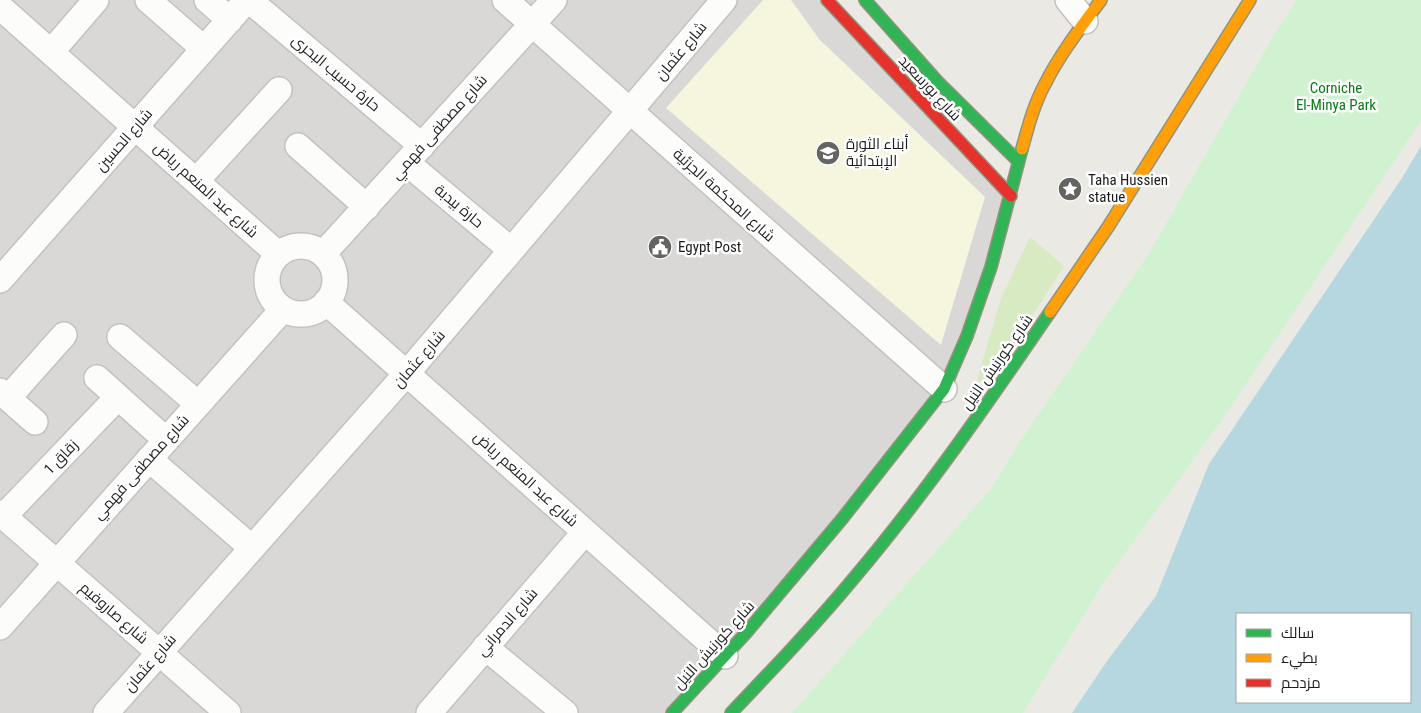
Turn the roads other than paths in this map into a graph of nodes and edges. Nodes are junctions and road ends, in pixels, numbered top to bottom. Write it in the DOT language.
graph roads {
  1 [pos="96,0"];
  2 [pos="148,0"];
  3 [pos="208,0"];
  4 [pos="248,0"];
  5 [pos="505,0"];
  6 [pos="554,0"];
  7 [pos="724,0"];
  8 [pos="827,0"];
  9 [pos="865,0"];
  10 [pos="1068,0"];
  11 [pos="1101,0"];
  12 [pos="1250,0"];
  13 [pos="0,7"];
  14 [pos="230,20"];
  15 [pos="1085,20"];
  16 [pos="533,24"];
  17 [pos="204,48"];
  18 [pos="50,52"];
  19 [pos="279,90"];
  20 [pos="630,111"];
  21 [pos="135,127"];
  22 [pos="298,146"];
  23 [pos="414,154"];
  24 [pos="1018,161"];
  25 [pos="196,181"];
  26 [pos="1011,196"];
  27 [pos="367,207"];
  28 [pos="512,250"];
  29 [pos="278,254"];
  30 [pos="323,254"];
  31 [pos="0,280"];
  32 [pos="326,302"];
  33 [pos="283,309"];
  34 [pos="64,335"];
  35 [pos="120,337"];
  36 [pos="407,374"];
  37 [pos="97,378"];
  38 [pos="944,389"];
  39 [pos="4,394"];
  40 [pos="118,397"];
  41 [pos="198,404"];
  42 [pos="35,422"];
  43 [pos="166,440"];
  44 [pos="148,459"];
  45 [pos="2,515"];
  46 [pos="584,532"];
  47 [pos="252,548"];
  48 [pos="55,563"];
  49 [pos="8,601"];
  50 [pos="0,626"];
  51 [pos="485,647"];
  52 [pos="774,651"];
  53 [pos="159,652"];
  54 [pos="779,662"];
  55 [pos="719,668"];
  56 [pos="110,712"];
  57 [pos="228,713"];
  58 [pos="428,713"];
  59 [pos="565,713"];
  60 [pos="672,713"];
  61 [pos="731,713"];
  1 -- 18 [label="street"];
  2 -- 17 [label="street"];
  3 -- 14 [label="street"];
  4 -- 14 [label="street, شارع الحسين"];
  4 -- 23 [label="street, حارة حسيب البحرى"];
  5 -- 16 [label="street, شارع المحكمة الجزئية"];
  6 -- 16 [label="street, شارع مصطفى فهمي"];
  7 -- 20 [label="street, شارع عثمان"];
  8 -- 26 [label="main road, شارع بورسعيد"];
  9 -- 24 [label="main road, شارع بورسعيد"];
  10 -- 15 [label="street"];
  11 -- 15 [label="main road, شارع كورنيش النيل"];
  12 -- 54 [label="main road, شارع كورنيش النيل"];
  13 -- 18 [label="street, شارع عبد المنعم رياض"];
  14 -- 17 [label="street, شارع الحسين"];
  15 -- 24 [label="main road, شارع كورنيش النيل"];
  16 -- 20 [label="street, شارع المحكمة الجزئية"];
  16 -- 23 [label="street, شارع مصطفى فهمي"];
  17 -- 21 [label="street, شارع الحسين"];
  18 -- 21 [label="street, شارع عبد المنعم رياض"];
  19 -- 25 [label="street"];
  20 -- 28 [label="street, شارع عثمان"];
  20 -- 38 [label="street, شارع المحكمة الجزئية"];
  21 -- 25 [label="street, شارع عبد المنعم رياض"];
  21 -- 31 [label="street, شارع الحسين"];
  22 -- 27 [label="street"];
  23 -- 27 [label="street, شارع مصطفى فهمي"];
  23 -- 28 [label="street, حارة بيدبة"];
  24 -- 26 [label="main road, شارع كورنيش النيل"];
  25 -- 29 [label="street, شارع عبد المنعم رياض"];
  26 -- 38 [label="main road, شارع كورنيش النيل"];
  27 -- 30 [label="street, شارع مصطفى فهمي"];
  28 -- 36 [label="street, شارع عثمان"];
  29 -- 30 [label="street"];
  29 -- 33 [label="street"];
  30 -- 32 [label="street"];
  32 -- 33 [label="street"];
  32 -- 36 [label="street, شارع عبد المنعم رياض"];
  33 -- 41 [label="street, شارع مصطفى فهمي"];
  34 -- 39 [label="street"];
  35 -- 41 [label="street"];
  36 -- 46 [label="street, شارع عبد المنعم رياض"];
  36 -- 47 [label="street, شارع عثمان"];
  37 -- 40 [label="street"];
  38 -- 55 [label="main road, شارع كورنيش النيل"];
  39 -- 42 [label="street"];
  40 -- 43 [label="street"];
  40 -- 45 [label="street, زقاق 1"];
  41 -- 43 [label="street, شارع مصطفى فهمي"];
  43 -- 44 [label="street, شارع مصطفى فهمي"];
  44 -- 47 [label="street"];
  44 -- 48 [label="street, شارع مصطفى فهمي"];
  45 -- 48 [label="street, شارع صاروفيم"];
  46 -- 51 [label="street, شارع الدمراني"];
  46 -- 55 [label="street, شارع عبد المنعم رياض"];
  47 -- 53 [label="street, شارع عثمان"];
  48 -- 49 [label="street, شارع مصطفى فهمي"];
  48 -- 53 [label="street, شارع صاروفيم"];
  49 -- 50 [label="street, شارع مصطفى فهمي"];
  51 -- 58 [label="street, شارع الدمراني"];
  51 -- 59 [label="street"];
  52 -- 54 [label="main road"];
  53 -- 56 [label="street, شارع عثمان"];
  53 -- 57 [label="street, شارع صاروفيم"];
  54 -- 61 [label="main road, شارع كورنيش النيل"];
  55 -- 60 [label="main road, شارع كورنيش النيل"];
}
